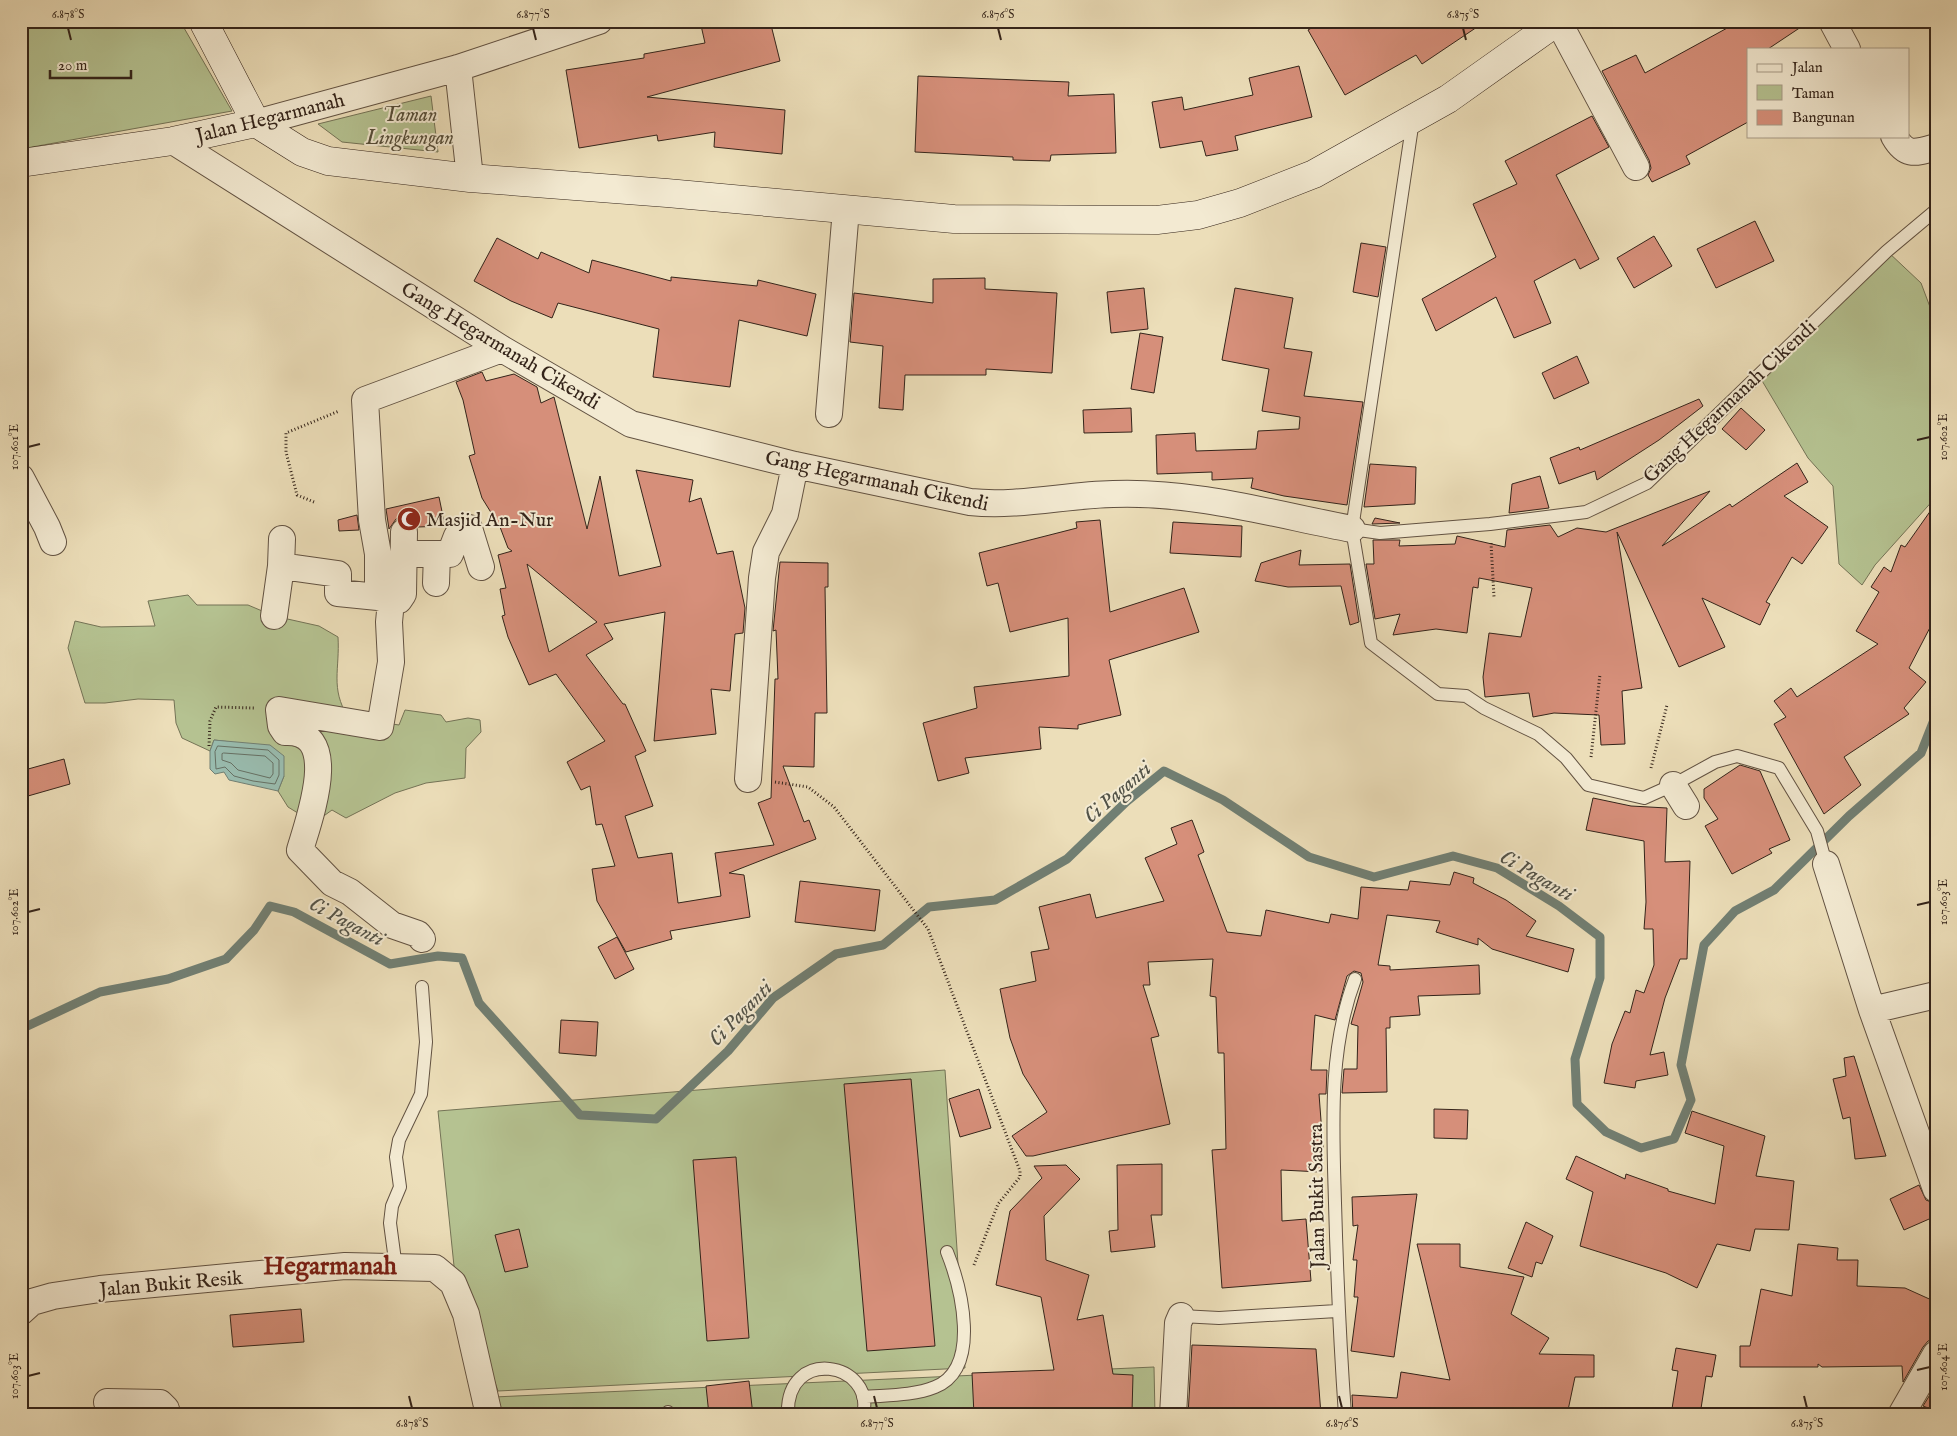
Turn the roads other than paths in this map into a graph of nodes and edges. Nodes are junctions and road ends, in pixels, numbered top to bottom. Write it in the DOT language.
graph roads {
  1 [pos="203,21"];
  2 [pos="599,21"];
  3 [pos="1558,21"];
  4 [pos="1835,22"];
  5 [pos="1847,48"];
  6 [pos="458,68"];
  7 [pos="1413,120"];
  8 [pos="256,123"];
  9 [pos="1895,138"];
  10 [pos="172,141"];
  11 [pos="1936,147"];
  12 [pos="21,163"];
  13 [pos="1636,167"];
  14 [pos="470,178"];
  15 [pos="846,209"];
  16 [pos="1936,210"];
  17 [pos="502,349"];
  18 [pos="829,414"];
  19 [pos="795,465"];
  20 [pos="21,478"];
  21 [pos="1352,529"];
  22 [pos="282,539"];
  23 [pos="53,542"];
  24 [pos="437,554"];
  25 [pos="281,566"];
  26 [pos="480,567"];
  27 [pos="436,583"];
  28 [pos="384,599"];
  29 [pos="274,616"];
  30 [pos="748,779"];
  31 [pos="1826,864"];
  32 [pos="422,939"];
  33 [pos="1354,979"];
  34 [pos="422,988"];
  35 [pos="1936,995"];
  36 [pos="1872,1010"];
  37 [pos="1936,1189"];
  38 [pos="947,1252"];
  39 [pos="396,1268"];
  40 [pos="1337,1311"];
  41 [pos="21,1312"];
  42 [pos="1181,1316"];
  43 [pos="1936,1354"];
  44 [pos="863,1397"];
  45 [pos="107,1402"];
  46 [pos="167,1415"];
  47 [pos="489,1415"];
  48 [pos="788,1415"];
  49 [pos="863,1415"];
  50 [pos="1173,1415"];
  51 [pos="1345,1415"];
  52 [pos="1901,1415"];
  1 -- 8 [label="street"];
  2 -- 6 [label="street, Jalan Hegarmanah"];
  3 -- 7 [label="street"];
  3 -- 13 [label="street"];
  4 -- 5 [label="street"];
  6 -- 8 [label="street, Jalan Hegarmanah"];
  6 -- 14 [label="street"];
  7 -- 15 [label="street"];
  7 -- 21 [label="lane"];
  8 -- 10 [label="street, Jalan Hegarmanah"];
  8 -- 14 [label="street"];
  9 -- 11 [label="street"];
  10 -- 12 [label="street, Jalan Hegarmanah"];
  10 -- 17 [label="street, Gang Hegarmanah Cikendi"];
  14 -- 15 [label="street"];
  15 -- 18 [label="street"];
  16 -- 21 [label="lane, Gang Hegarmanah Cikendi"];
  17 -- 19 [label="street, Gang Hegarmanah Cikendi"];
  17 -- 28 [label="street"];
  19 -- 21 [label="street, Gang Hegarmanah Cikendi"];
  19 -- 30 [label="street"];
  20 -- 23 [label="street"];
  21 -- 31 [label="lane"];
  22 -- 25 [label="street"];
  24 -- 26 [label="street"];
  24 -- 27 [label="street"];
  24 -- 28 [label="street"];
  25 -- 28 [label="street"];
  25 -- 29 [label="street"];
  28 -- 32 [label="street"];
  31 -- 36 [label="street"];
  33 -- 40 [label="lane, Jalan Bukit Sastra"];
  34 -- 39 [label="lane"];
  35 -- 36 [label="street"];
  36 -- 37 [label="street"];
  38 -- 44 [label="lane"];
  39 -- 41 [label="street, Jalan Bukit Resik"];
  39 -- 47 [label="street, Jalan Bukit Resik"];
  40 -- 42 [label="lane"];
  40 -- 51 [label="lane, Jalan Bukit Sastra"];
  42 -- 50 [label="street"];
  43 -- 52 [label="street"];
  44 -- 48 [label="lane"];
  44 -- 49 [label="lane"];
  45 -- 46 [label="street"];
}
